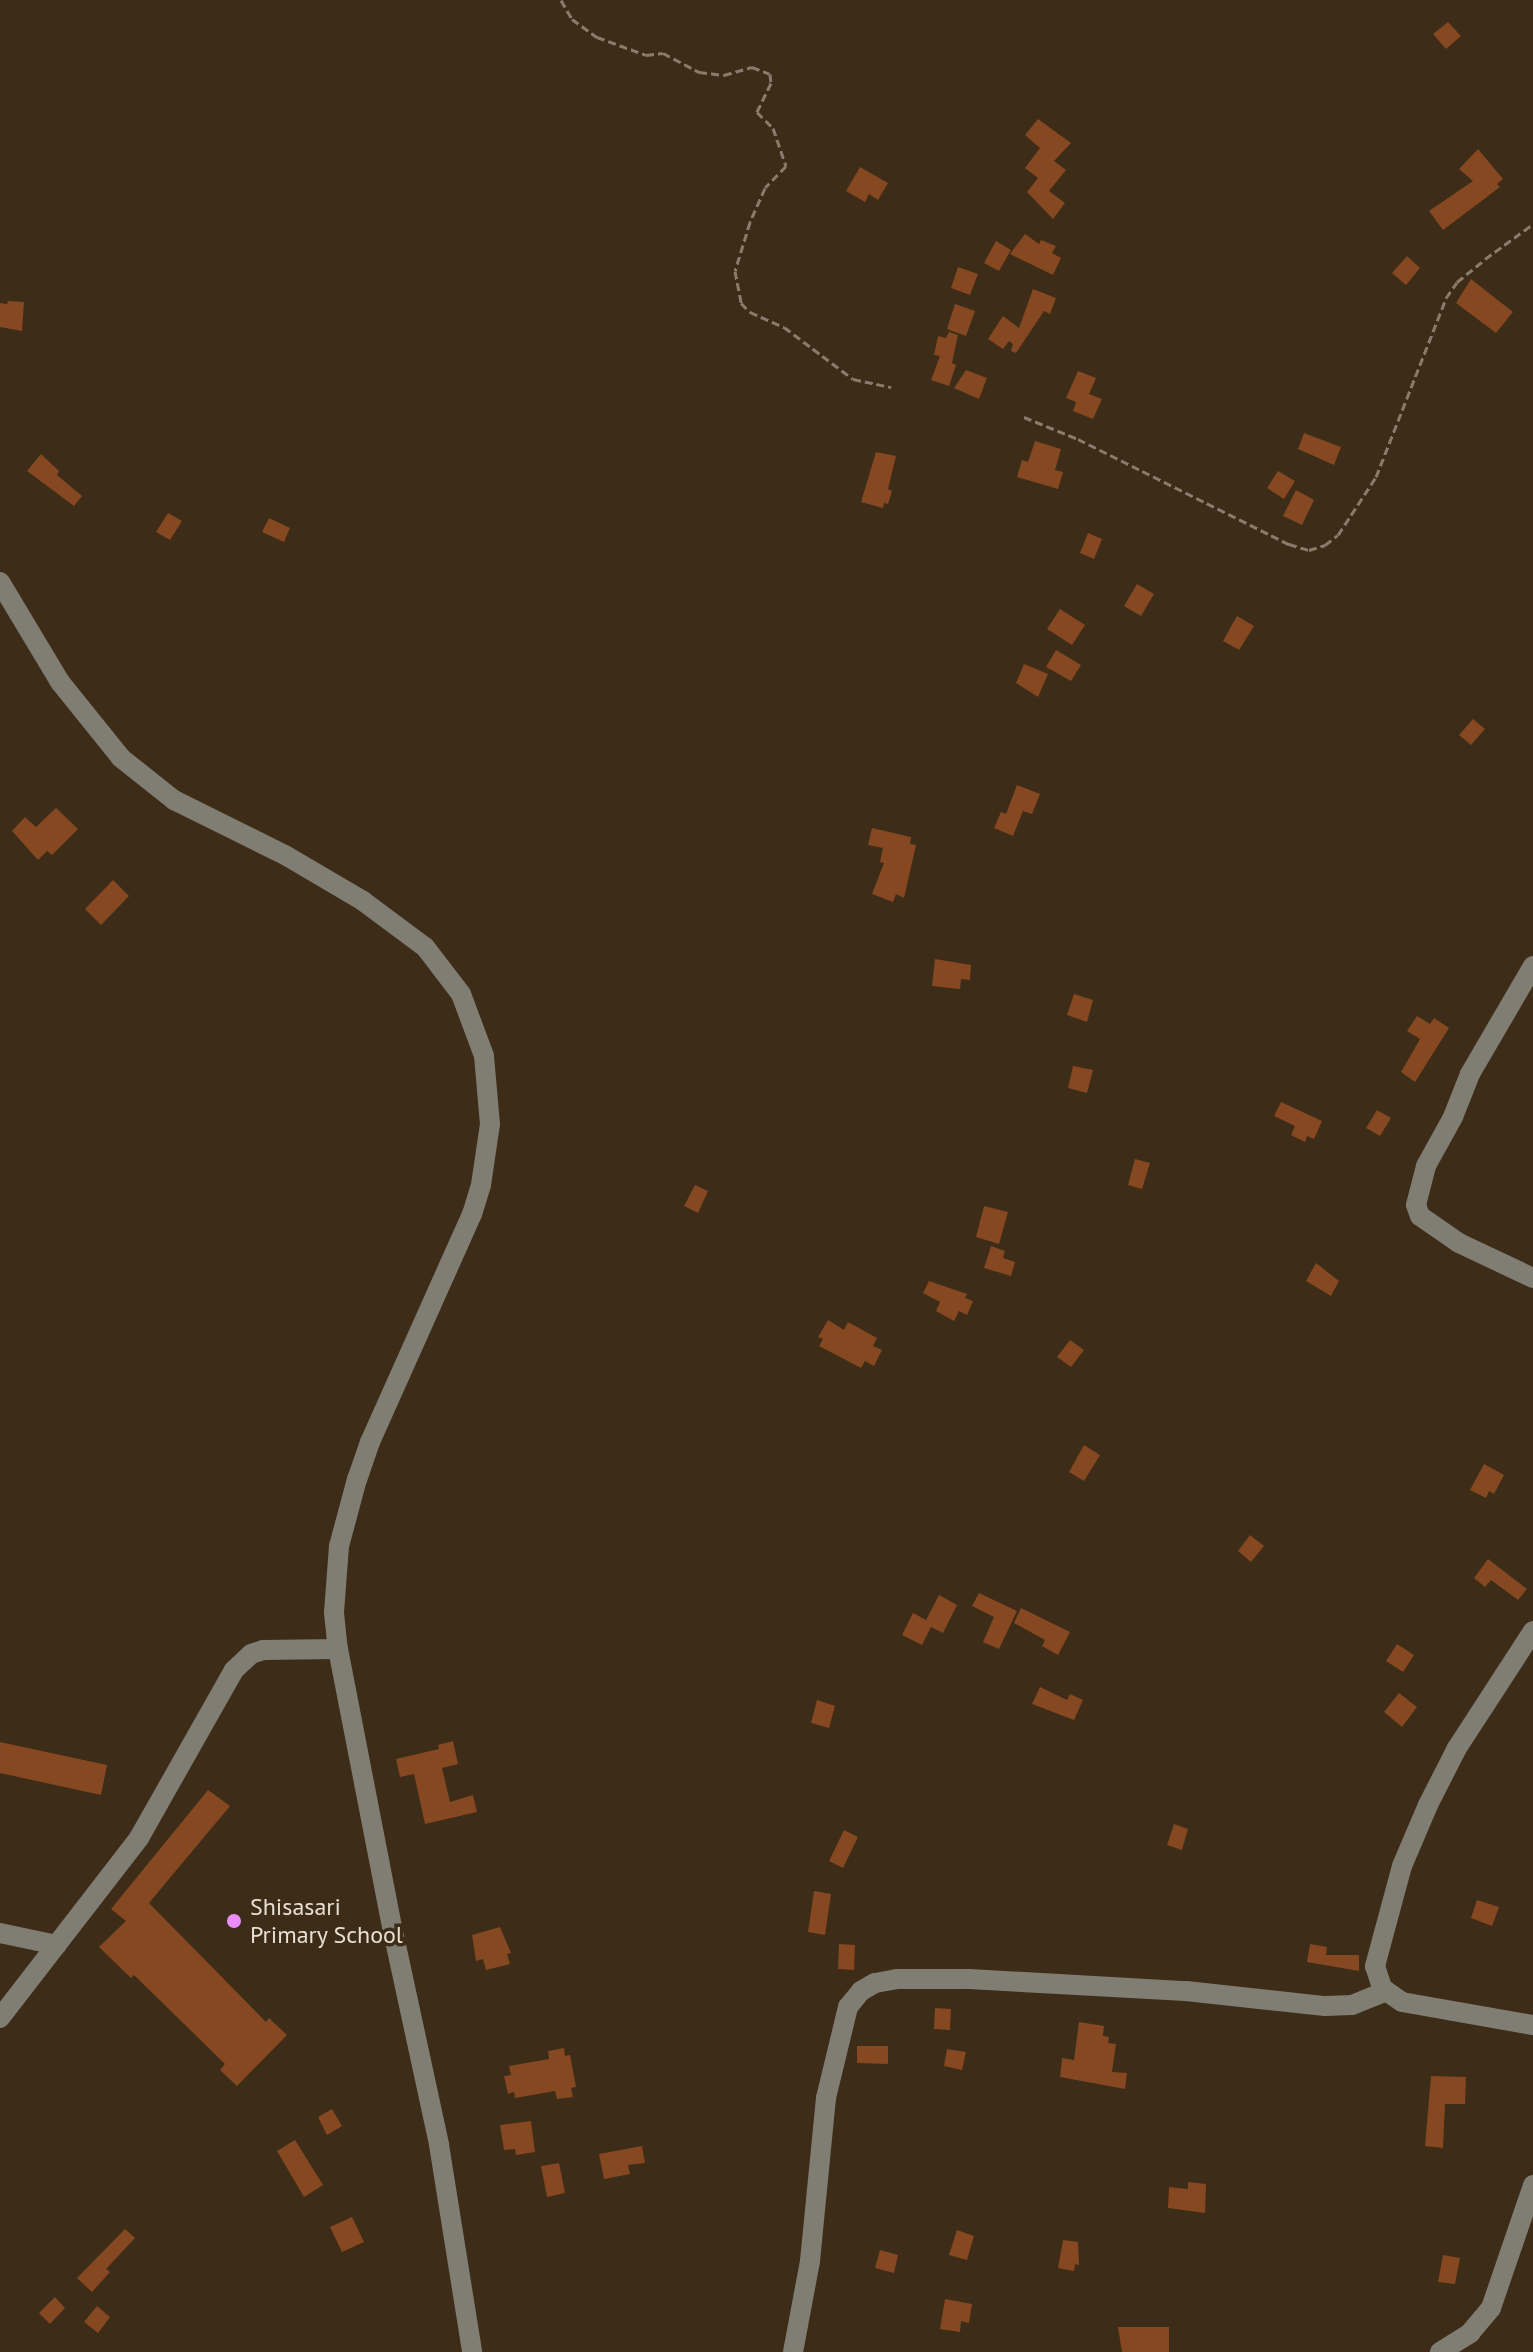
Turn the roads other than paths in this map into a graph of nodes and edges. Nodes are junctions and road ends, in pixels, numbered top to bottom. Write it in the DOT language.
graph roads {
  1 [pos="0,582"];
  2 [pos="1533,966"];
  3 [pos="1533,1278"];
  4 [pos="1533,1631"];
  5 [pos="338,1649"];
  6 [pos="0,1933"];
  7 [pos="57,1945"];
  8 [pos="1386,1991"];
  9 [pos="0,2018"];
  10 [pos="1533,2025"];
  11 [pos="1533,2185"];
  12 [pos="472,2352"];
  13 [pos="793,2352"];
  14 [pos="1440,2352"];
  1 -- 5 [label="street"];
  2 -- 3 [label="street"];
  4 -- 8 [label="street"];
  5 -- 7 [label="street"];
  5 -- 12 [label="street"];
  6 -- 7 [label="street"];
  7 -- 9 [label="street"];
  8 -- 10 [label="street"];
  8 -- 13 [label="street"];
  11 -- 14 [label="street"];
}
